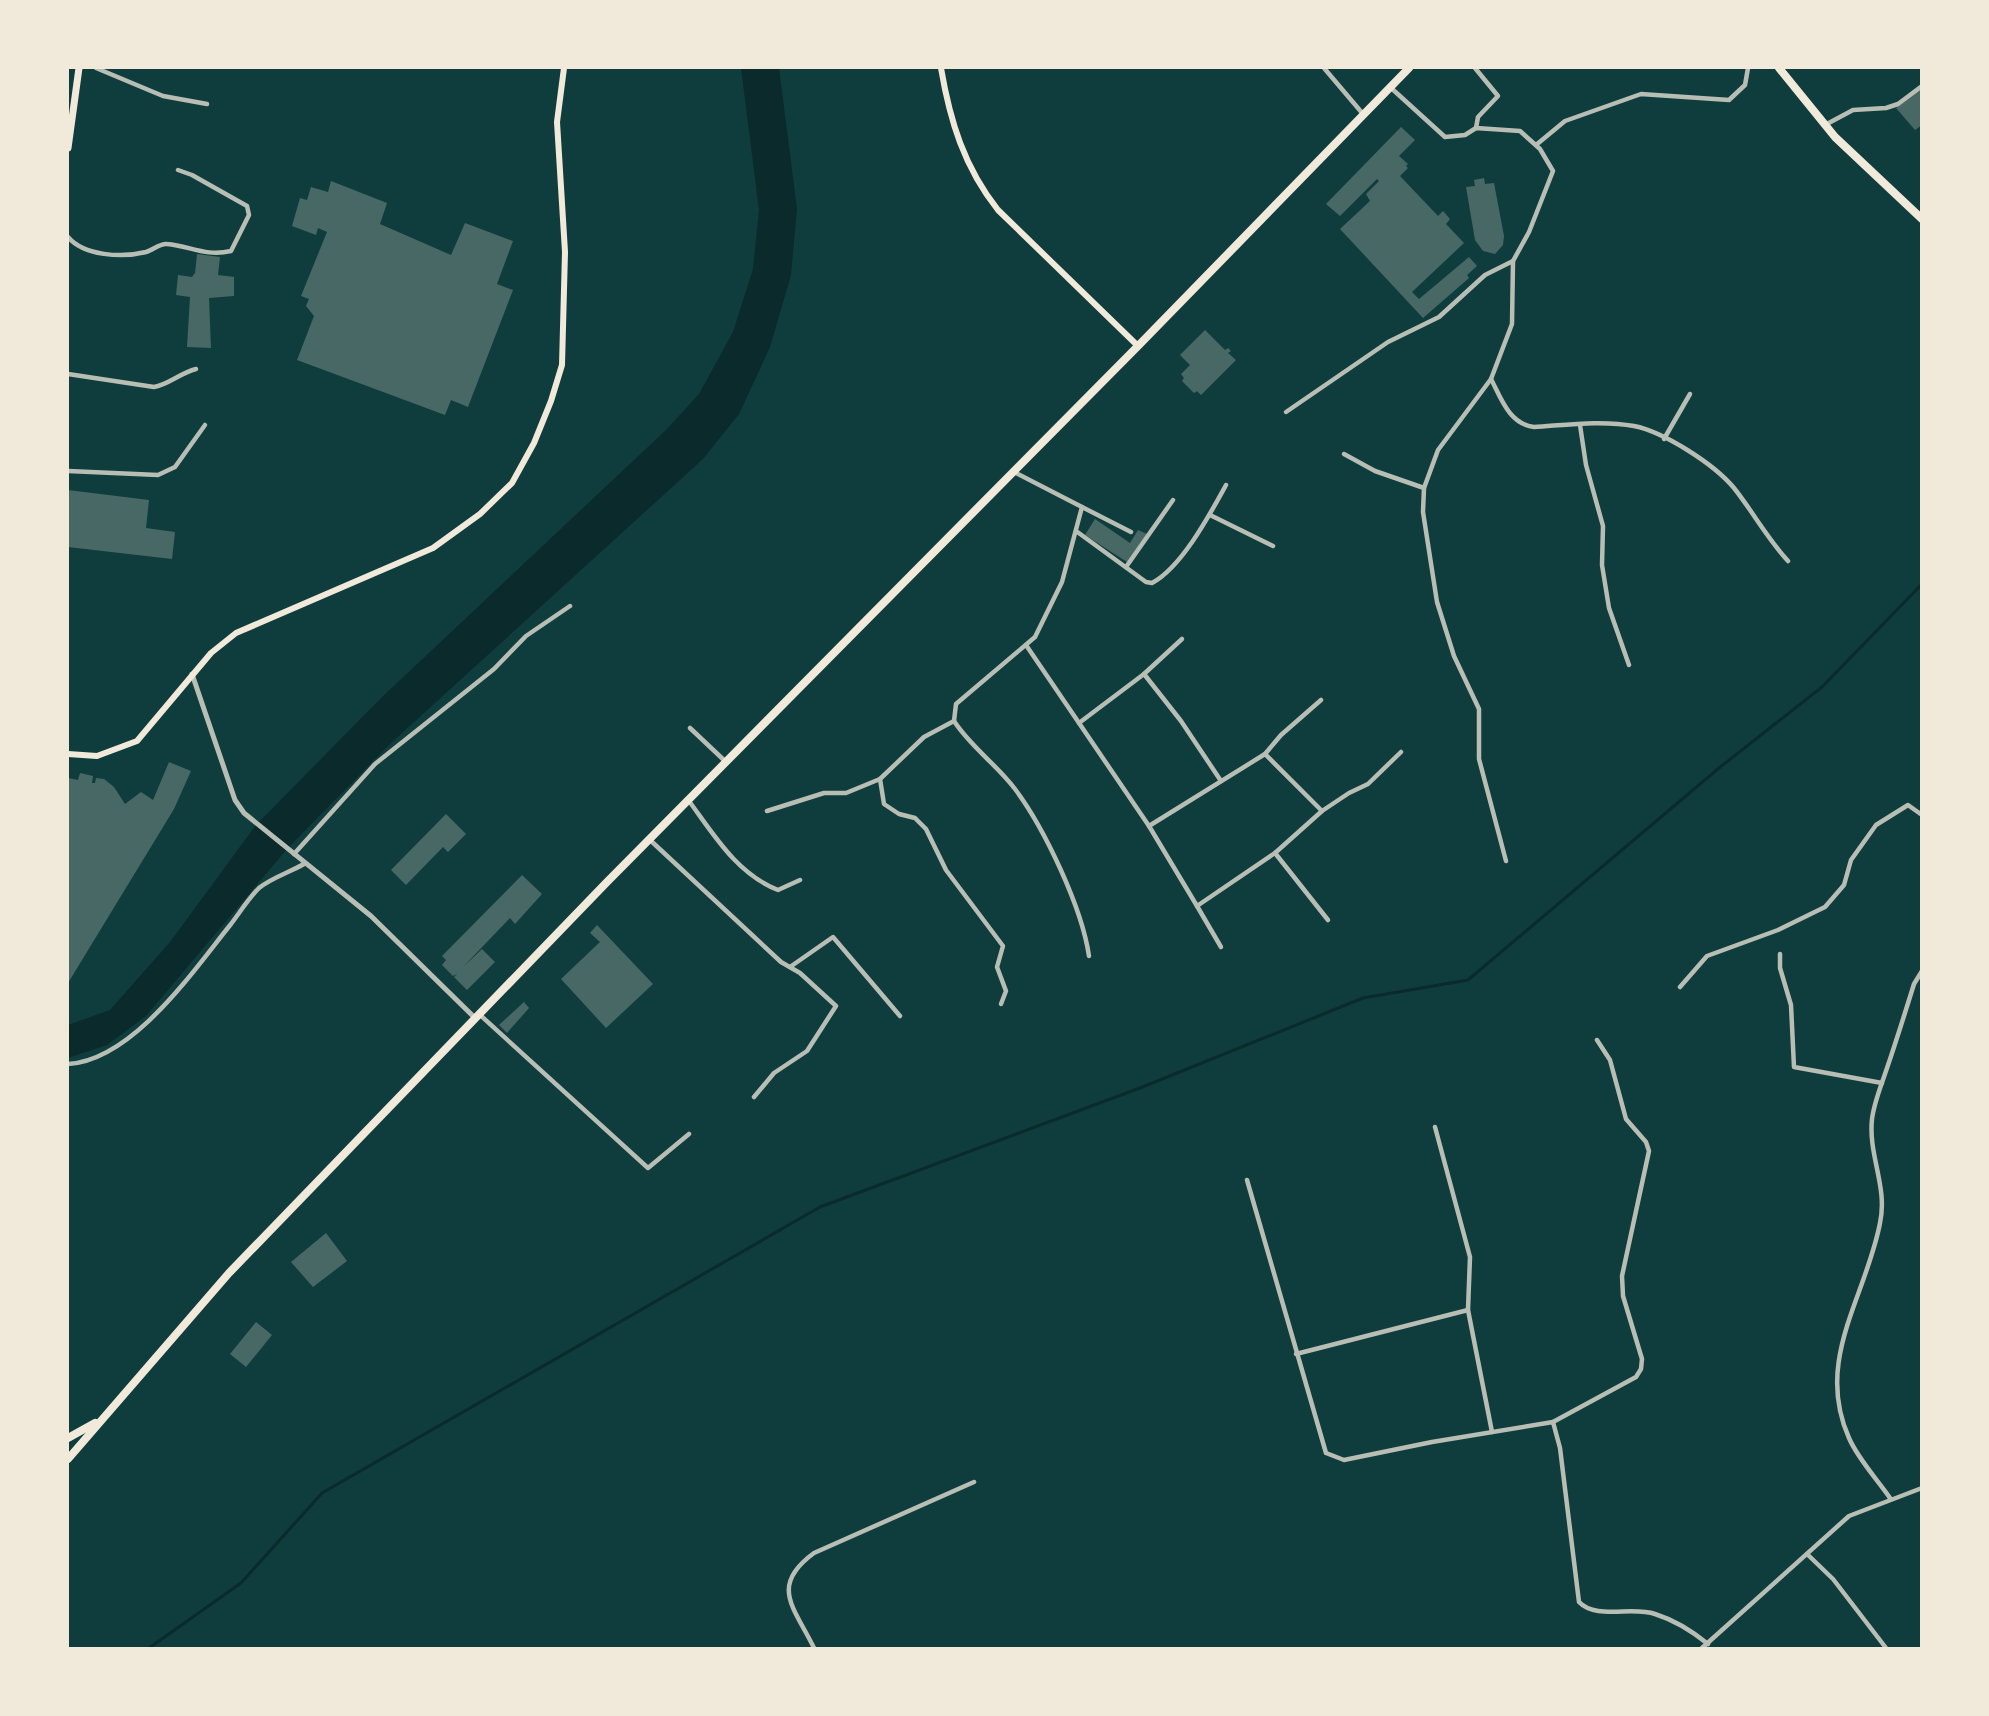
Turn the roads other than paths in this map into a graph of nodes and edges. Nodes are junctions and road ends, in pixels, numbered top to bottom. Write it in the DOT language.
graph roads {
  1 [pos="79,68"];
  2 [pos="96,68"];
  3 [pos="564,68"];
  4 [pos="940,68"];
  5 [pos="1324,68"];
  6 [pos="1409,68"];
  7 [pos="1475,68"];
  8 [pos="1748,68"];
  9 [pos="1779,68"];
  10 [pos="1922,86"];
  11 [pos="1390,87"];
  12 [pos="207,104"];
  13 [pos="1363,114"];
  14 [pos="1825,125"];
  15 [pos="1476,128"];
  16 [pos="1536,145"];
  17 [pos="68,148"];
  18 [pos="178,170"];
  19 [pos="1922,219"];
  20 [pos="68,237"];
  21 [pos="1513,261"];
  22 [pos="1138,346"];
  23 [pos="196,369"];
  24 [pos="68,374"];
  25 [pos="1491,379"];
  26 [pos="1689,394"];
  27 [pos="1286,412"];
  28 [pos="205,425"];
  29 [pos="1580,425"];
  30 [pos="1664,439"];
  31 [pos="1344,454"];
  32 [pos="68,471"];
  33 [pos="1014,472"];
  34 [pos="1226,485"];
  35 [pos="1424,488"];
  36 [pos="1173,500"];
  37 [pos="1082,507"];
  38 [pos="1210,515"];
  39 [pos="1076,531"];
  40 [pos="1131,532"];
  41 [pos="1274,546"];
  42 [pos="1788,561"];
  43 [pos="1126,567"];
  44 [pos="570,606"];
  45 [pos="1182,639"];
  46 [pos="1026,645"];
  47 [pos="1629,665"];
  48 [pos="192,674"];
  49 [pos="1144,674"];
  50 [pos="1321,700"];
  51 [pos="954,721"];
  52 [pos="1079,723"];
  53 [pos="690,728"];
  54 [pos="1401,752"];
  55 [pos="68,754"];
  56 [pos="1265,754"];
  57 [pos="726,762"];
  58 [pos="880,779"];
  59 [pos="1221,780"];
  60 [pos="689,801"];
  61 [pos="767,811"];
  62 [pos="1322,811"];
  63 [pos="1922,815"];
  64 [pos="1149,826"];
  65 [pos="650,840"];
  66 [pos="1275,853"];
  67 [pos="294,854"];
  68 [pos="1506,861"];
  69 [pos="304,864"];
  70 [pos="800,880"];
  71 [pos="1197,906"];
  72 [pos="1328,920"];
  73 [pos="1221,947"];
  74 [pos="1780,954"];
  75 [pos="1089,956"];
  76 [pos="790,967"];
  77 [pos="1922,971"];
  78 [pos="1680,987"];
  79 [pos="1001,1004"];
  80 [pos="477,1016"];
  81 [pos="900,1016"];
  82 [pos="1597,1040"];
  83 [pos="68,1064"];
  84 [pos="1882,1083"];
  85 [pos="754,1097"];
  86 [pos="1435,1127"];
  87 [pos="689,1134"];
  88 [pos="1247,1180"];
  89 [pos="1467,1310"];
  90 [pos="1296,1354"];
  91 [pos="99,1421"];
  92 [pos="1553,1422"];
  93 [pos="1492,1432"];
  94 [pos="68,1438"];
  95 [pos="68,1459"];
  96 [pos="974,1482"];
  97 [pos="1922,1488"];
  98 [pos="1890,1498"];
  99 [pos="1807,1554"];
  100 [pos="1708,1644"];
  101 [pos="814,1648"];
  102 [pos="1702,1648"];
  103 [pos="1886,1648"];
  1 -- 17 [label="main road"];
  2 -- 12 [label="street"];
  3 -- 48 [label="main road"];
  4 -- 22 [label="main road"];
  5 -- 13 [label="street"];
  6 -- 11 [label="highway"];
  7 -- 15 [label="street"];
  8 -- 16 [label="street"];
  9 -- 14 [label="highway"];
  10 -- 14 [label="street"];
  11 -- 13 [label="highway"];
  11 -- 15 [label="street"];
  13 -- 22 [label="highway"];
  14 -- 19 [label="highway"];
  15 -- 16 [label="street"];
  16 -- 21 [label="street"];
  18 -- 20 [label="street"];
  21 -- 25 [label="street"];
  21 -- 27 [label="street"];
  22 -- 33 [label="highway"];
  23 -- 24 [label="street"];
  25 -- 29 [label="street"];
  25 -- 35 [label="street"];
  26 -- 30 [label="street"];
  28 -- 32 [label="street"];
  29 -- 30 [label="street"];
  29 -- 47 [label="street"];
  30 -- 42 [label="street"];
  31 -- 35 [label="street"];
  33 -- 37 [label="street"];
  33 -- 57 [label="highway"];
  34 -- 38 [label="street"];
  35 -- 68 [label="street"];
  36 -- 43 [label="street"];
  37 -- 39 [label="street"];
  37 -- 40 [label="street"];
  38 -- 41 [label="street"];
  38 -- 43 [label="street"];
  39 -- 43 [label="street"];
  39 -- 46 [label="street"];
  44 -- 67 [label="street"];
  45 -- 49 [label="street"];
  46 -- 51 [label="street"];
  46 -- 52 [label="street"];
  48 -- 55 [label="main road"];
  48 -- 67 [label="street"];
  49 -- 52 [label="street"];
  49 -- 59 [label="street"];
  50 -- 56 [label="street"];
  51 -- 58 [label="street"];
  51 -- 75 [label="street"];
  52 -- 64 [label="street"];
  53 -- 57 [label="street"];
  54 -- 62 [label="street"];
  56 -- 59 [label="street"];
  56 -- 62 [label="street"];
  57 -- 60 [label="highway"];
  58 -- 61 [label="street"];
  58 -- 79 [label="street"];
  59 -- 64 [label="street"];
  60 -- 65 [label="highway"];
  60 -- 70 [label="street"];
  62 -- 66 [label="street"];
  63 -- 78 [label="street"];
  64 -- 71 [label="street"];
  65 -- 76 [label="street"];
  65 -- 80 [label="highway"];
  66 -- 71 [label="street"];
  66 -- 72 [label="street"];
  67 -- 69 [label="street"];
  69 -- 80 [label="street"];
  69 -- 83 [label="street"];
  71 -- 73 [label="street"];
  74 -- 84 [label="street"];
  76 -- 81 [label="street"];
  76 -- 85 [label="street"];
  77 -- 84 [label="street"];
  80 -- 87 [label="street"];
  80 -- 91 [label="highway"];
  82 -- 92 [label="street"];
  84 -- 98 [label="street"];
  86 -- 89 [label="street"];
  88 -- 90 [label="street"];
  89 -- 90 [label="street"];
  89 -- 93 [label="street"];
  90 -- 93 [label="street"];
  91 -- 94 [label="highway"];
  91 -- 95 [label="highway"];
  92 -- 93 [label="street"];
  92 -- 100 [label="street"];
  96 -- 101 [label="street"];
  97 -- 98 [label="street"];
  98 -- 99 [label="street"];
  99 -- 100 [label="street"];
  99 -- 103 [label="street"];
  100 -- 102 [label="street"];
}
